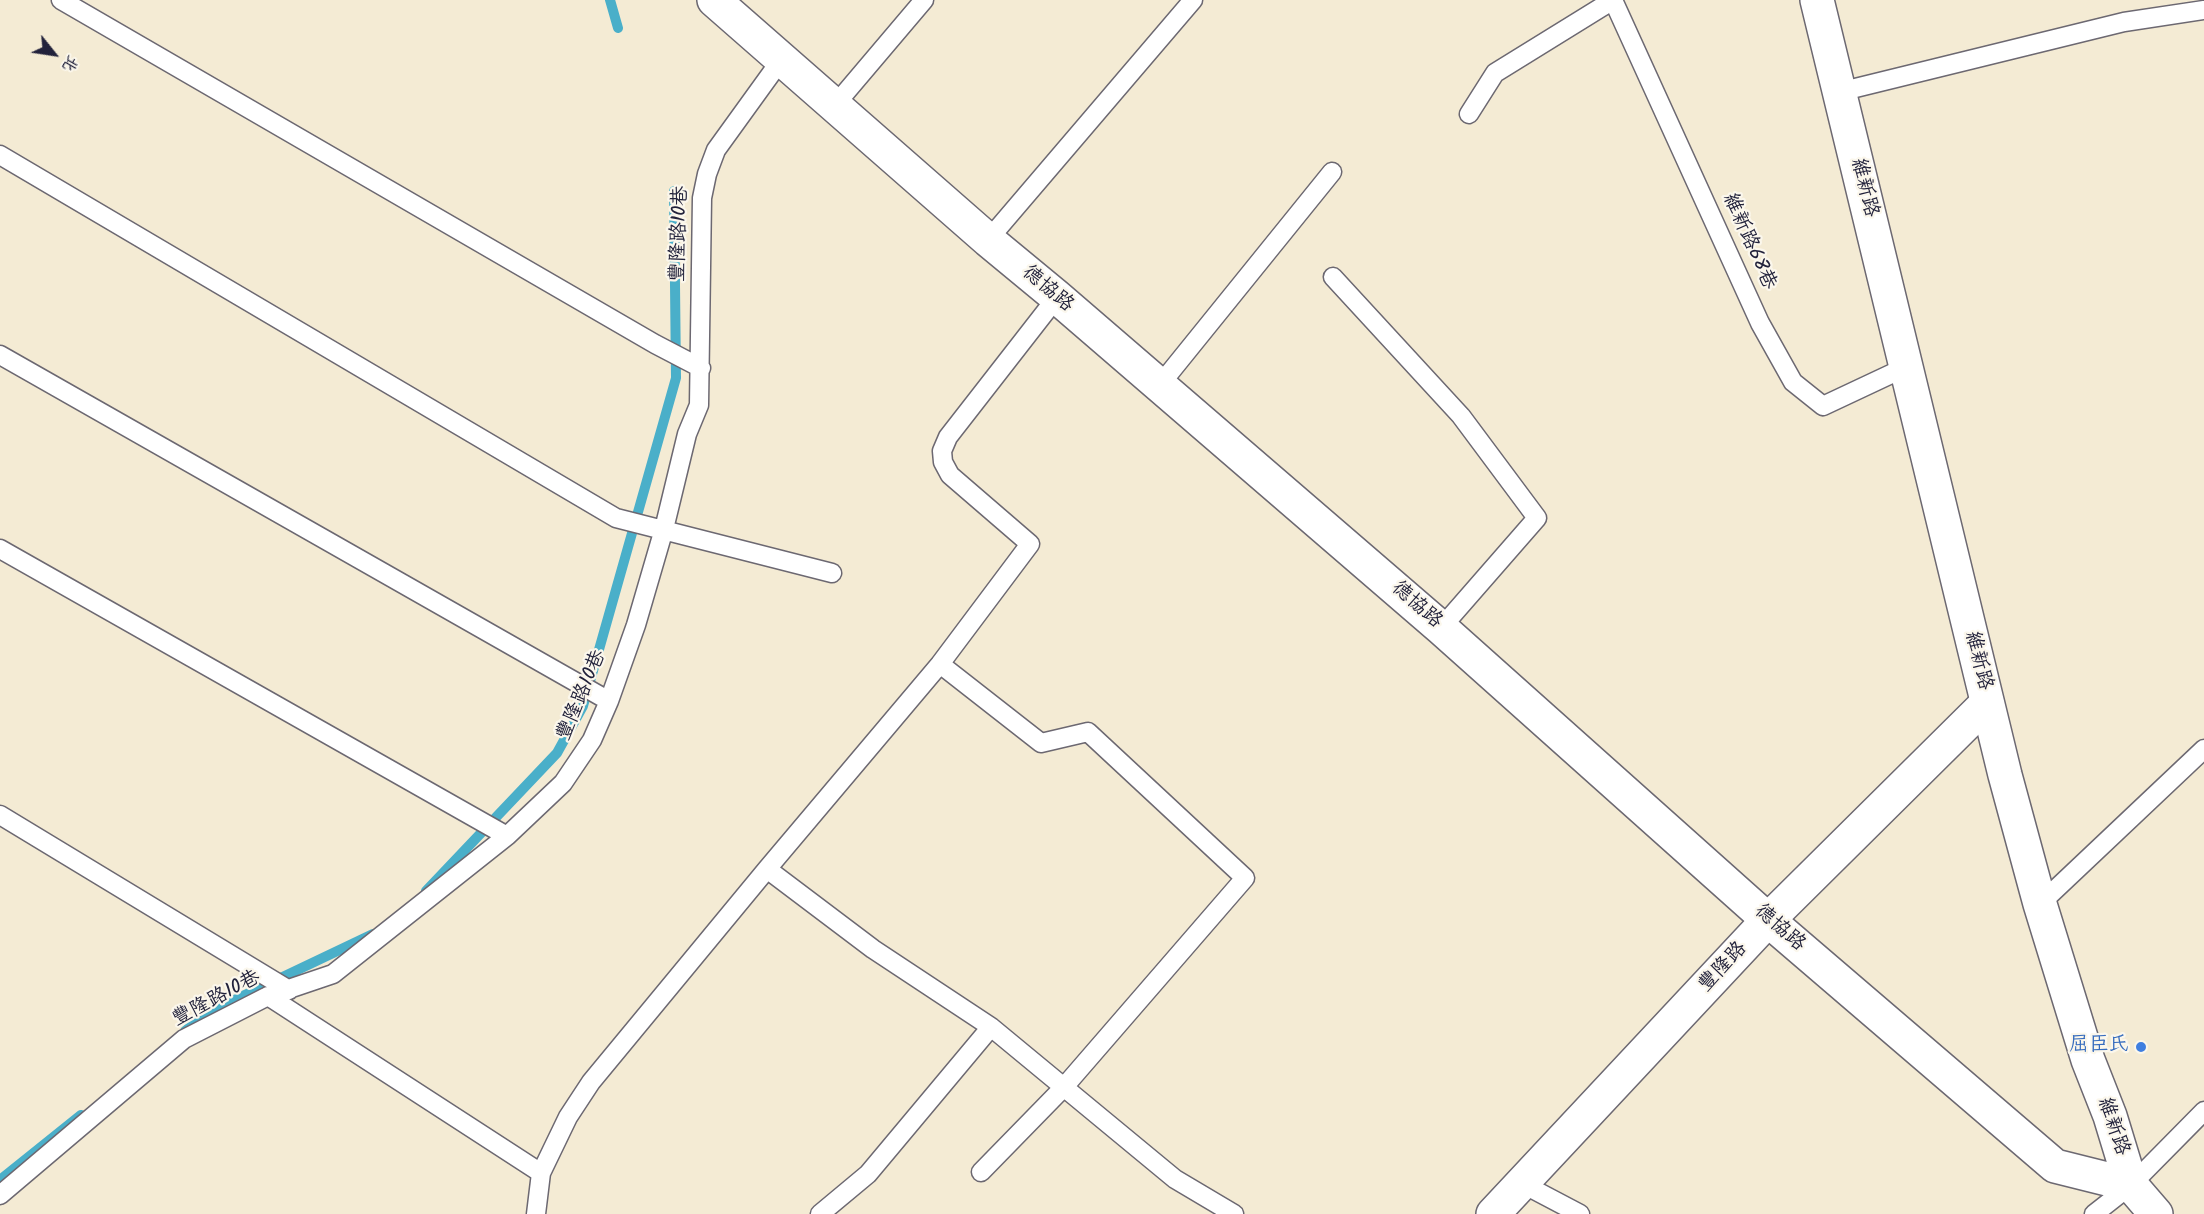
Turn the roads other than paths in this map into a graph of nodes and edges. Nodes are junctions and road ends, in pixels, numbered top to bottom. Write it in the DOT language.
graph roads {
  1 [pos="61,0"];
  2 [pos="714,0"];
  3 [pos="924,0"];
  4 [pos="1192,0"];
  5 [pos="1613,0"];
  6 [pos="1817,0"];
  7 [pos="2204,10"];
  8 [pos="781,60"];
  9 [pos="1839,92"];
  10 [pos="835,105"];
  11 [pos="1469,114"];
  12 [pos="0,155"];
  13 [pos="1332,172"];
  14 [pos="988,240"];
  15 [pos="1333,278"];
  16 [pos="1057,297"];
  17 [pos="0,355"];
  18 [pos="1906,367"];
  19 [pos="701,368"];
  20 [pos="1159,386"];
  21 [pos="664,529"];
  22 [pos="0,549"];
  23 [pos="832,573"];
  24 [pos="1442,628"];
  25 [pos="940,663"];
  26 [pos="609,701"];
  27 [pos="1987,703"];
  28 [pos="2204,749"];
  29 [pos="0,815"];
  30 [pos="507,836"];
  31 [pos="767,869"];
  32 [pos="2040,904"];
  33 [pos="1768,920"];
  34 [pos="289,990"];
  35 [pos="268,996"];
  36 [pos="991,1027"];
  37 [pos="1064,1087"];
  38 [pos="2204,1111"];
  39 [pos="981,1172"];
  40 [pos="541,1173"];
  41 [pos="1523,1184"];
  42 [pos="2131,1185"];
  43 [pos="0,1195"];
  44 [pos="536,1214"];
  45 [pos="820,1214"];
  46 [pos="1234,1214"];
  47 [pos="1493,1214"];
  48 [pos="1580,1214"];
  49 [pos="2094,1214"];
  50 [pos="2156,1214"];
  1 -- 19 [label="lane"];
  2 -- 8 [label="street, 德協路"];
  3 -- 10 [label="lane"];
  4 -- 14 [label="lane"];
  5 -- 11 [label="lane"];
  5 -- 18 [label="lane, 維新路68巷"];
  6 -- 9 [label="street, 維新路"];
  7 -- 9 [label="lane"];
  8 -- 10 [label="street, 德協路"];
  8 -- 19 [label="lane, 豐隆路10巷"];
  9 -- 18 [label="street, 維新路"];
  10 -- 14 [label="street, 德協路"];
  12 -- 21 [label="lane"];
  13 -- 20 [label="lane"];
  14 -- 16 [label="street, 德協路"];
  15 -- 24 [label="lane"];
  16 -- 20 [label="street, 德協路"];
  16 -- 25 [label="lane"];
  17 -- 26 [label="lane"];
  18 -- 27 [label="street, 維新路"];
  19 -- 21 [label="lane, 豐隆路10巷"];
  20 -- 24 [label="street, 德協路"];
  21 -- 23 [label="lane"];
  21 -- 26 [label="lane, 豐隆路10巷"];
  22 -- 30 [label="lane"];
  24 -- 33 [label="street, 德協路"];
  25 -- 31 [label="lane"];
  25 -- 37 [label="lane"];
  26 -- 30 [label="lane, 豐隆路10巷"];
  27 -- 32 [label="street, 維新路"];
  27 -- 33 [label="street, 豐隆路"];
  28 -- 32 [label="lane"];
  29 -- 34 [label="lane"];
  30 -- 34 [label="lane, 豐隆路10巷"];
  31 -- 36 [label="lane"];
  31 -- 40 [label="lane"];
  32 -- 42 [label="street, 維新路"];
  33 -- 41 [label="street, 豐隆路"];
  33 -- 42 [label="street, 德協路"];
  34 -- 35 [label="lane, 豐隆路10巷"];
  35 -- 40 [label="lane"];
  35 -- 43 [label="lane, 豐隆路10巷"];
  36 -- 37 [label="lane"];
  36 -- 45 [label="lane"];
  37 -- 39 [label="lane"];
  37 -- 46 [label="lane"];
  38 -- 42 [label="lane"];
  40 -- 44 [label="lane"];
  41 -- 47 [label="street, 豐隆路"];
  41 -- 48 [label="lane"];
  42 -- 49 [label="lane"];
  42 -- 50 [label="street, 維新路"];
}
